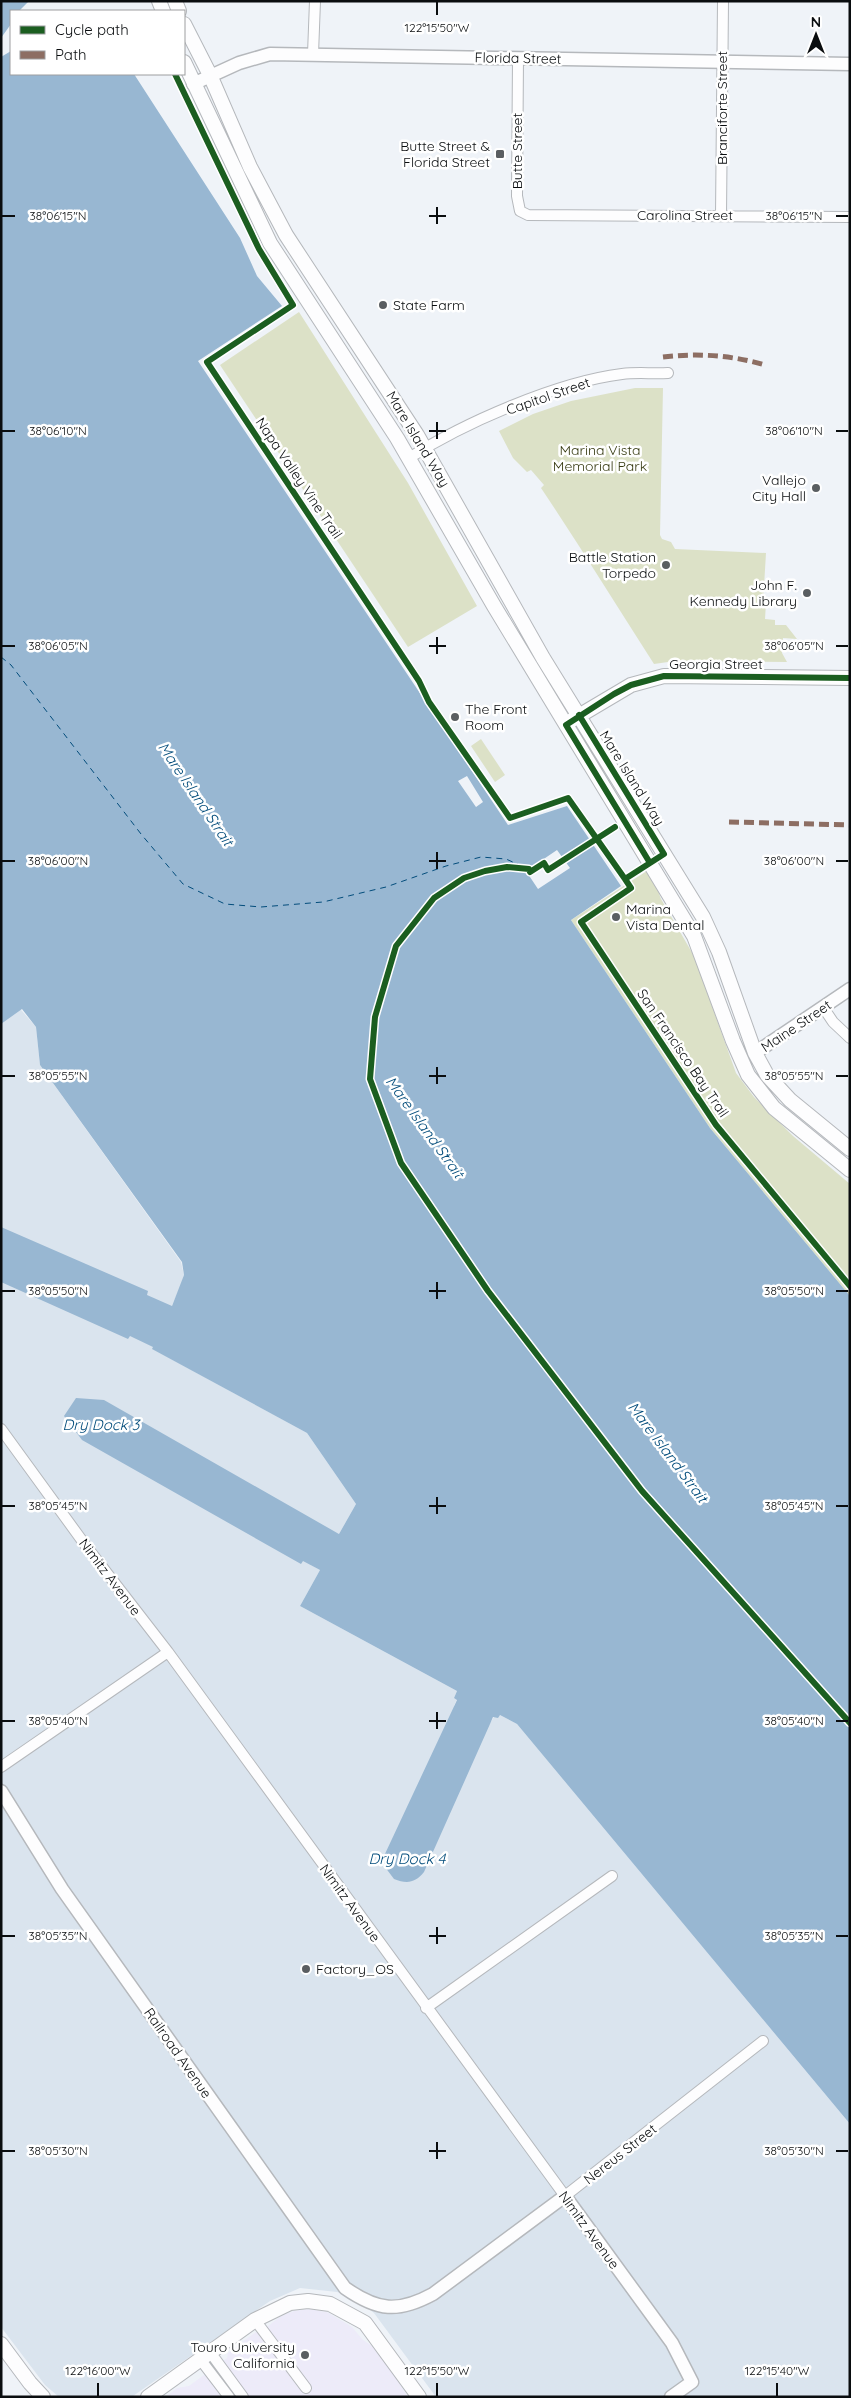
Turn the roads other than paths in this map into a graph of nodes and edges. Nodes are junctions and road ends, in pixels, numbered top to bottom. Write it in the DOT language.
graph roads {
  1 [pos="315,1"];
  2 [pos="723,1"];
  3 [pos="185,26"];
  4 [pos="313,54"];
  5 [pos="518,58"];
  6 [pos="722,63"];
  7 [pos="185,64"];
  8 [pos="850,64"];
  9 [pos="210,75"];
  10 [pos="193,84"];
  11 [pos="550,215"];
  12 [pos="721,215"];
  13 [pos="850,217"];
  14 [pos="668,373"];
  15 [pos="425,448"];
  16 [pos="409,458"];
  17 [pos="850,678"];
  18 [pos="579,716"];
  19 [pos="566,725"];
  20 [pos="850,989"];
  21 [pos="823,1007"];
  22 [pos="848,1035"];
  23 [pos="755,1053"];
  24 [pos="741,1062"];
  25 [pos="850,1149"];
  26 [pos="850,1170"];
  27 [pos="1,1429"];
  28 [pos="168,1652"];
  29 [pos="1,1767"];
  30 [pos="1,1791"];
  31 [pos="612,1876"];
  32 [pos="426,2008"];
  33 [pos="763,2041"];
  34 [pos="565,2196"];
  35 [pos="368,2301"];
  36 [pos="255,2320"];
  37 [pos="1,2344"];
  38 [pos="205,2355"];
  39 [pos="306,2388"];
  40 [pos="43,2397"];
  41 [pos="148,2397"];
  42 [pos="228,2397"];
  43 [pos="243,2397"];
  44 [pos="419,2397"];
  45 [pos="671,2397"];
  1 -- 4 [label="street"];
  2 -- 6 [label="street, Branciforte Street"];
  3 -- 9 [label="main road, Mare Island Way"];
  4 -- 5 [label="street, Florida Street"];
  4 -- 9 [label="street, Florida Street"];
  5 -- 6 [label="street, Florida Street"];
  5 -- 11 [label="street, Butte Street"];
  6 -- 8 [label="street, Florida Street"];
  6 -- 12 [label="street, Branciforte Street"];
  7 -- 10 [label="main road, Mare Island Way"];
  9 -- 10 [label="street, Florida Street"];
  9 -- 15 [label="main road, Mare Island Way"];
  10 -- 16 [label="main road, Mare Island Way"];
  11 -- 12 [label="street, Carolina Street"];
  12 -- 13 [label="street, Carolina Street"];
  14 -- 15 [label="street, Capitol Street"];
  15 -- 16 [label="street, Capitol Street"];
  15 -- 18 [label="main road, Mare Island Way"];
  16 -- 19 [label="main road, Mare Island Way"];
  17 -- 18 [label="main road, Georgia Street"];
  18 -- 19 [label="main road, Georgia Street"];
  18 -- 23 [label="main road, Mare Island Way"];
  19 -- 24 [label="main road, Mare Island Way"];
  20 -- 21 [label="street, Maine Street"];
  21 -- 22 [label="street"];
  21 -- 23 [label="street, Maine Street"];
  23 -- 24 [label="main road, Maine Street"];
  23 -- 25 [label="main road, Mare Island Way"];
  24 -- 26 [label="main road, Mare Island Way"];
  27 -- 28 [label="street, Nimitz Avenue"];
  28 -- 29 [label="street"];
  28 -- 32 [label="street, Nimitz Avenue"];
  30 -- 35 [label="street, Railroad Avenue"];
  31 -- 32 [label="street"];
  32 -- 34 [label="street, Nimitz Avenue"];
  33 -- 34 [label="street, Nereus Street"];
  34 -- 35 [label="street, Nereus Street"];
  34 -- 45 [label="street, Nimitz Avenue"];
  36 -- 38 [label="main road"];
  36 -- 39 [label="street"];
  36 -- 44 [label="main road"];
  37 -- 40 [label="main road"];
  38 -- 41 [label="main road"];
  38 -- 42 [label="street"];
  38 -- 43 [label="street"];
}
